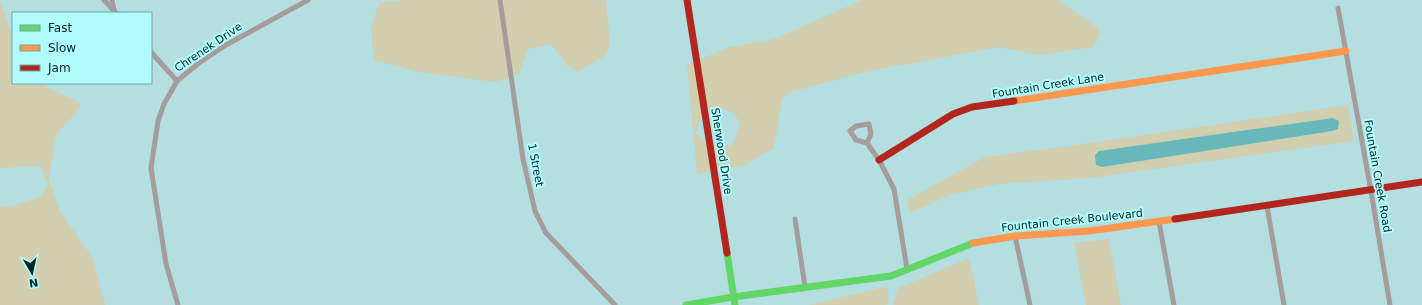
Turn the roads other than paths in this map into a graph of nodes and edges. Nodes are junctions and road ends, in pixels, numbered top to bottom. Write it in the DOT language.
graph roads {
  1 [pos="104,0"];
  2 [pos="112,0"];
  3 [pos="308,0"];
  4 [pos="500,0"];
  5 [pos="687,0"];
  6 [pos="1338,8"];
  7 [pos="115,12"];
  8 [pos="1346,51"];
  9 [pos="152,53"];
  10 [pos="176,81"];
  11 [pos="867,143"];
  12 [pos="879,160"];
  13 [pos="1422,182"];
  14 [pos="1371,191"];
  15 [pos="1267,206"];
  16 [pos="795,219"];
  17 [pos="1159,222"];
  18 [pos="1015,236"];
  19 [pos="907,269"];
  20 [pos="805,287"];
  21 [pos="733,297"];
  22 [pos="178,305"];
  23 [pos="615,305"];
  24 [pos="686,305"];
  25 [pos="735,305"];
  26 [pos="1030,305"];
  27 [pos="1174,305"];
  28 [pos="1284,305"];
  29 [pos="1390,305"];
  1 -- 7 [label="street"];
  2 -- 7 [label="street"];
  3 -- 10 [label="street, Chrenek Drive"];
  4 -- 23 [label="street, 1 Street"];
  5 -- 21 [label="street, Sherwood Drive"];
  6 -- 8 [label="street, Fountain Creek Road"];
  8 -- 12 [label="street, Fountain Creek Lane"];
  8 -- 14 [label="street, Fountain Creek Road"];
  9 -- 10 [label="street"];
  10 -- 22 [label="street, Chrenek Drive"];
  11 -- 11 [label="street"];
  11 -- 12 [label="street"];
  12 -- 19 [label="street"];
  13 -- 14 [label="street, Fountain Creek Boulevard"];
  14 -- 15 [label="street, Fountain Creek Boulevard"];
  14 -- 29 [label="street, Fountain Creek Road"];
  15 -- 17 [label="street, Fountain Creek Boulevard"];
  15 -- 28 [label="street"];
  16 -- 20 [label="street"];
  17 -- 18 [label="street, Fountain Creek Boulevard"];
  17 -- 27 [label="street"];
  18 -- 19 [label="street, Fountain Creek Boulevard"];
  18 -- 26 [label="street"];
  19 -- 20 [label="street, Fountain Creek Boulevard"];
  20 -- 21 [label="street, Fountain Creek Boulevard"];
  21 -- 24 [label="street"];
  21 -- 25 [label="street, Sherwood Drive"];
}
